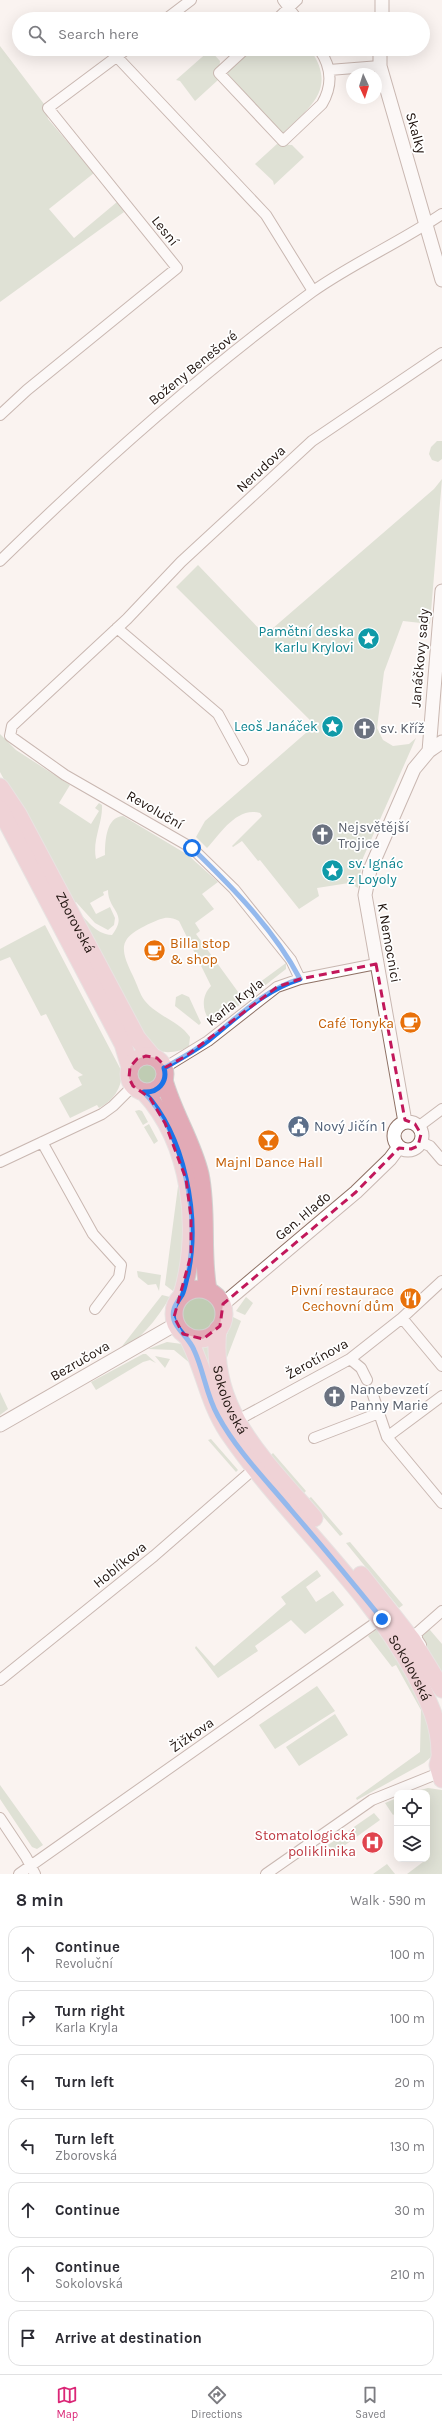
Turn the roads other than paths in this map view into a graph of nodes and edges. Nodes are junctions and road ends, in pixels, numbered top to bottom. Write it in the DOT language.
graph roads {
  1 [pos="191,0"];
  2 [pos="297,0"];
  3 [pos="382,0"];
  4 [pos="286,4"];
  5 [pos="175,12"];
  6 [pos="382,12"];
  7 [pos="237,56"];
  8 [pos="322,56"];
  9 [pos="380,56"];
  10 [pos="117,57"];
  11 [pos="380,66"];
  12 [pos="329,70"];
  13 [pos="442,214"];
  14 [pos="426,225"];
  15 [pos="442,280"];
  16 [pos="313,291"];
  17 [pos="442,352"];
  18 [pos="0,415"];
  19 [pos="0,561"];
  20 [pos="442,591"];
  21 [pos="117,628"];
  22 [pos="12,726"];
  23 [pos="442,742"];
  24 [pos="429,751"];
  25 [pos="243,760"];
  26 [pos="0,787"];
  27 [pos="0,808"];
  28 [pos="376,964"];
  29 [pos="300,979"];
  30 [pos="152,1056"];
  31 [pos="130,1067"];
  32 [pos="164,1074"];
  33 [pos="139,1089"];
  34 [pos="442,1109"];
  35 [pos="405,1122"];
  36 [pos="418,1127"];
  37 [pos="42,1142"];
  38 [pos="420,1142"];
  39 [pos="399,1147"];
  40 [pos="442,1160"];
  41 [pos="0,1162"];
  42 [pos="442,1281"];
  43 [pos="208,1290"];
  44 [pos="182,1295"];
  45 [pos="222,1305"];
  46 [pos="95,1308"];
  47 [pos="402,1318"];
  48 [pos="218,1329"];
  49 [pos="181,1330"];
  50 [pos="350,1359"];
  51 [pos="442,1366"];
  52 [pos="367,1380"];
  53 [pos="372,1392"];
  54 [pos="442,1396"];
  55 [pos="378,1413"];
  56 [pos="236,1421"];
  57 [pos="0,1425"];
  58 [pos="387,1437"];
  59 [pos="314,1438"];
  60 [pos="255,1468"];
  61 [pos="442,1502"];
  62 [pos="442,1611"];
  63 [pos="382,1619"];
  64 [pos="0,1680"];
  65 [pos="442,1686"];
  66 [pos="442,1690"];
  67 [pos="441,1751"];
  68 [pos="440,1776"];
  69 [pos="0,1818"];
  70 [pos="32,1870"];
  71 [pos="19,1874"];
  72 [pos="266,1874"];
  1 -- 5 [label="street"];
  2 -- 4 [label="street"];
  3 -- 6 [label="street"];
  7 -- 12 [label="street"];
  8 -- 12 [label="street"];
  9 -- 11 [label="street, Skalky"];
  10 -- 16 [label="street"];
  10 -- 18 [label="street, Lesní"];
  11 -- 12 [label="street"];
  11 -- 14 [label="street, Skalky"];
  13 -- 14 [label="street, Boženy Benešové"];
  14 -- 15 [label="street, Skalky"];
  14 -- 16 [label="street, Boženy Benešové"];
  16 -- 19 [label="street, Boženy Benešové"];
  17 -- 21 [label="street, Nerudova"];
  20 -- 24 [label="street, Janáčkovy sady"];
  21 -- 22 [label="street, Nerudova"];
  21 -- 25 [label="street"];
  22 -- 29 [label="street, Revoluční"];
  23 -- 24 [label="street, K Nemocnici"];
  24 -- 28 [label="street, K Nemocnici"];
  26 -- 30 [label="main road, Zborovská"];
  27 -- 31 [label="main road, Zborovská"];
  28 -- 29 [label="street, Karla Kryla"];
  28 -- 35 [label="street, K Nemocnici"];
  29 -- 32 [label="street, Karla Kryla"];
  30 -- 31 [label="main road"];
  30 -- 32 [label="main road"];
  31 -- 33 [label="main road"];
  32 -- 33 [label="main road"];
  32 -- 43 [label="main road"];
  33 -- 37 [label="street"];
  33 -- 44 [label="main road"];
  34 -- 36 [label="street"];
  35 -- 36 [label="street"];
  35 -- 39 [label="street"];
  36 -- 38 [label="street"];
  37 -- 41 [label="street"];
  37 -- 46 [label="street"];
  38 -- 39 [label="street"];
  38 -- 40 [label="street"];
  39 -- 45 [label="street, Gen. Hlaďo"];
  42 -- 47 [label="street, Žerotínova"];
  43 -- 44 [label="main road"];
  43 -- 45 [label="main road"];
  44 -- 49 [label="main road"];
  45 -- 48 [label="main road"];
  47 -- 50 [label="street, Žerotínova"];
  47 -- 51 [label="street"];
  48 -- 49 [label="main road"];
  48 -- 56 [label="main road, Sokolovská"];
  49 -- 57 [label="street, Bezručova"];
  49 -- 60 [label="main road, Sokolovská"];
  50 -- 52 [label="street"];
  50 -- 56 [label="street, Žerotínova"];
  53 -- 55 [label="street"];
  54 -- 58 [label="street"];
  55 -- 58 [label="street"];
  55 -- 59 [label="street"];
  56 -- 66 [label="main road, Sokolovská"];
  58 -- 61 [label="street"];
  60 -- 63 [label="main road, Sokolovská"];
  60 -- 64 [label="street, Hoblíkova"];
  62 -- 65 [label="street"];
  63 -- 67 [label="main road, Sokolovská"];
  63 -- 70 [label="street, Žižkova"];
  67 -- 68 [label="main road, Sokolovská"];
  68 -- 72 [label="street"];
  69 -- 70 [label="street"];
  70 -- 71 [label="street, Žižkova"];
}
